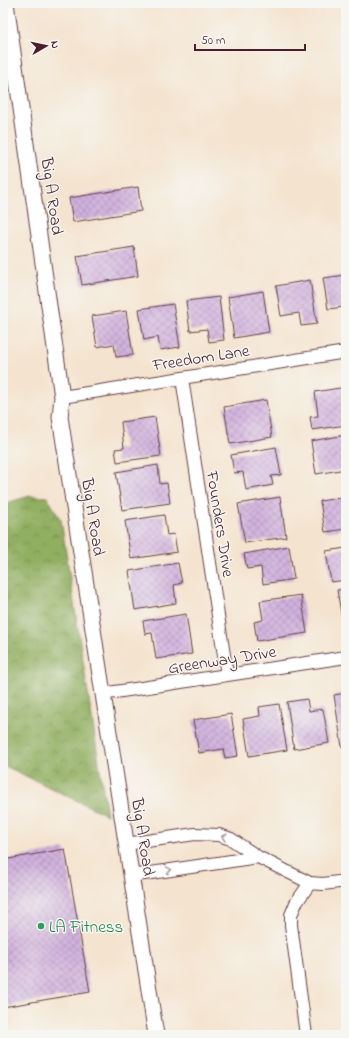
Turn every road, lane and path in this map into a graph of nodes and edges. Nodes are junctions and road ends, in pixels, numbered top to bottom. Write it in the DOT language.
graph roads {
  1 [pos="6,3"];
  2 [pos="346,352"];
  3 [pos="182,378"];
  4 [pos="62,397"];
  5 [pos="346,657"];
  6 [pos="227,675"];
  7 [pos="102,694"];
  8 [pos="126,844"];
  9 [pos="258,857"];
  10 [pos="131,876"];
  11 [pos="346,881"];
  12 [pos="310,883"];
  13 [pos="156,1035"];
  14 [pos="306,1035"];
  1 -- 4 [label="street, Big A Road"];
  2 -- 3 [label="street, Freedom Lane"];
  3 -- 4 [label="street, Freedom Lane"];
  3 -- 6 [label="street, Founders Drive"];
  4 -- 7 [label="street, Big A Road"];
  5 -- 6 [label="street, Greenway Drive"];
  6 -- 7 [label="street, Greenway Drive"];
  7 -- 8 [label="street, Big A Road"];
  9 -- 8 [label="street, one-way"];
  8 -- 10 [label="street, Big A Road"];
  10 -- 9 [label="street, one-way"];
  9 -- 12 [label="street"];
  10 -- 13 [label="street, Big A Road"];
  11 -- 12 [label="street"];
  12 -- 14 [label="street"];
}
